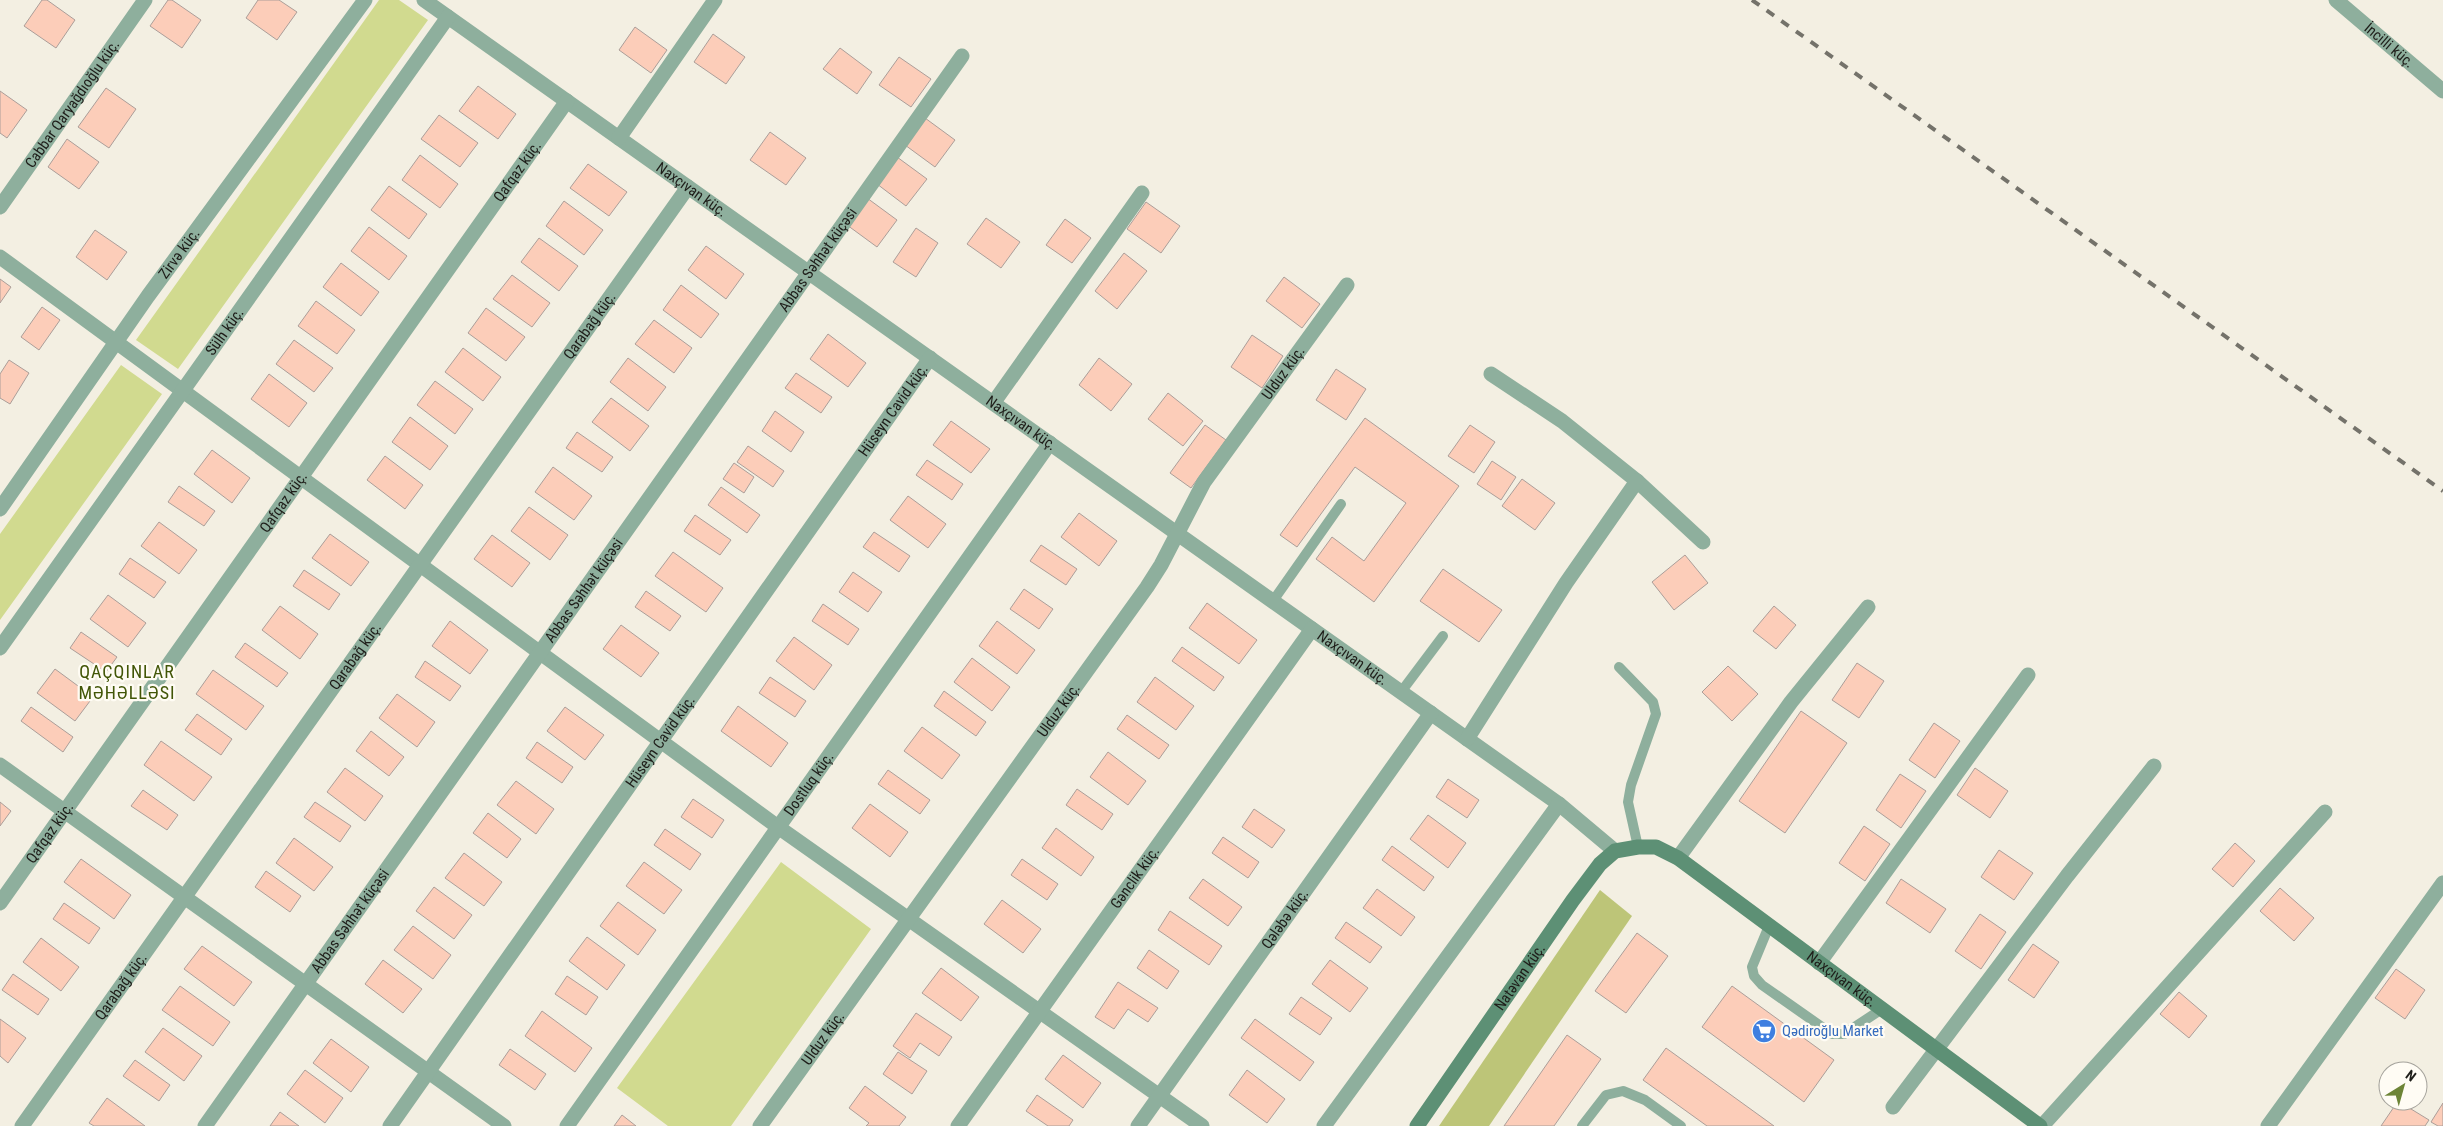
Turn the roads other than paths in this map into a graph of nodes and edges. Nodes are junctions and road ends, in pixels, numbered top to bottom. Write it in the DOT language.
graph roads {
  1 [pos="145,0"];
  2 [pos="364,0"];
  3 [pos="715,0"];
  4 [pos="2336,0"];
  5 [pos="430,2"];
  6 [pos="448,17"];
  7 [pos="962,56"];
  8 [pos="2443,91"];
  9 [pos="567,101"];
  10 [pos="619,138"];
  11 [pos="688,187"];
  12 [pos="1142,193"];
  13 [pos="0,207"];
  14 [pos="0,257"];
  15 [pos="808,272"];
  16 [pos="1347,285"];
  17 [pos="116,342"];
  18 [pos="930,358"];
  19 [pos="1490,374"];
  20 [pos="183,390"];
  21 [pos="994,402"];
  22 [pos="1050,443"];
  23 [pos="300,478"];
  24 [pos="1637,481"];
  25 [pos="1341,504"];
  26 [pos="0,509"];
  27 [pos="1177,532"];
  28 [pos="1703,542"];
  29 [pos="420,565"];
  30 [pos="1273,600"];
  31 [pos="1868,606"];
  32 [pos="1312,628"];
  33 [pos="1443,636"];
  34 [pos="0,648"];
  35 [pos="540,651"];
  36 [pos="1619,667"];
  37 [pos="2028,675"];
  38 [pos="1401,692"];
  39 [pos="1431,713"];
  40 [pos="1467,738"];
  41 [pos="661,741"];
  42 [pos="0,765"];
  43 [pos="2154,766"];
  44 [pos="1559,804"];
  45 [pos="65,812"];
  46 [pos="2325,812"];
  47 [pos="778,827"];
  48 [pos="1638,847"];
  49 [pos="1615,852"];
  50 [pos="1678,858"];
  51 [pos="2443,883"];
  52 [pos="185,897"];
  53 [pos="0,903"];
  54 [pos="908,919"];
  55 [pos="1769,926"];
  56 [pos="1819,964"];
  57 [pos="306,984"];
  58 [pos="1882,1009"];
  59 [pos="1040,1011"];
  60 [pos="1936,1050"];
  61 [pos="428,1073"];
  62 [pos="1160,1096"];
  63 [pos="1893,1107"];
  64 [pos="22,1126"];
  65 [pos="206,1126"];
  66 [pos="390,1126"];
  67 [pos="504,1126"];
  68 [pos="567,1126"];
  69 [pos="760,1126"];
  70 [pos="958,1126"];
  71 [pos="1138,1126"];
  72 [pos="1202,1126"];
  73 [pos="1324,1126"];
  74 [pos="1417,1126"];
  75 [pos="1582,1126"];
  76 [pos="1681,1126"];
  77 [pos="2041,1126"];
  78 [pos="2268,1126"];
  1 -- 13 [label="street, Cabbar Qaryağdıoğlu küç."];
  2 -- 17 [label="street, Zirvə küç."];
  3 -- 10 [label="street"];
  4 -- 8 [label="street, İncilli küç."];
  5 -- 6 [label="street, Naxçıvan küç."];
  6 -- 9 [label="street, Naxçıvan küç."];
  6 -- 20 [label="street, Sülh küç."];
  7 -- 15 [label="street, Abbas Səhhət küçəsi"];
  9 -- 10 [label="street, Naxçıvan küç."];
  9 -- 23 [label="street, Qafqaz küç."];
  10 -- 11 [label="street, Naxçıvan küç."];
  11 -- 15 [label="street, Naxçıvan küç."];
  11 -- 29 [label="street, Qarabağ küç."];
  12 -- 21 [label="street"];
  14 -- 17 [label="street"];
  15 -- 18 [label="street, Naxçıvan küç."];
  15 -- 35 [label="street, Abbas Səhhət küçəsi"];
  16 -- 27 [label="street, Ulduz küç."];
  17 -- 20 [label="street"];
  17 -- 26 [label="street, Zirvə küç."];
  18 -- 21 [label="street, Naxçıvan küç."];
  18 -- 41 [label="street, Hüseyn Cavid küç."];
  19 -- 24 [label="street"];
  20 -- 23 [label="street"];
  20 -- 34 [label="street, Sülh küç."];
  21 -- 22 [label="street, Naxçıvan küç."];
  22 -- 27 [label="street, Naxçıvan küç."];
  22 -- 47 [label="street, Dostluq küç."];
  23 -- 29 [label="street"];
  23 -- 45 [label="street, Qafqaz küç."];
  24 -- 28 [label="street"];
  24 -- 40 [label="street"];
  25 -- 30 [label="lane"];
  27 -- 30 [label="street, Naxçıvan küç."];
  27 -- 54 [label="street, Ulduz küç."];
  29 -- 35 [label="street"];
  29 -- 52 [label="street, Qarabağ küç."];
  30 -- 32 [label="street, Naxçıvan küç."];
  31 -- 50 [label="street"];
  32 -- 38 [label="street, Naxçıvan küç."];
  32 -- 59 [label="street, Gənclik küç."];
  33 -- 38 [label="lane"];
  35 -- 41 [label="street"];
  35 -- 57 [label="street, Abbas Səhhət küçəsi"];
  36 -- 48 [label="lane"];
  37 -- 56 [label="street"];
  38 -- 39 [label="street, Naxçıvan küç."];
  39 -- 40 [label="street, Naxçıvan küç."];
  39 -- 62 [label="street, Qələbə küç."];
  40 -- 44 [label="street, Naxçıvan küç."];
  41 -- 47 [label="street"];
  41 -- 61 [label="street, Hüseyn Cavid küç."];
  42 -- 45 [label="street"];
  43 -- 60 [label="street"];
  44 -- 49 [label="street, Naxçıvan küç."];
  44 -- 73 [label="street"];
  45 -- 52 [label="street"];
  45 -- 53 [label="street, Qafqaz küç."];
  46 -- 77 [label="street"];
  47 -- 54 [label="street"];
  47 -- 68 [label="street, Dostluq küç."];
  48 -- 49 [label="street, Natəvan küç."];
  48 -- 50 [label="street, Naxçıvan küç."];
  49 -- 74 [label="street, Natəvan küç."];
  50 -- 55 [label="street, Naxçıvan küç."];
  51 -- 78 [label="street"];
  52 -- 57 [label="street"];
  52 -- 64 [label="street, Qarabağ küç."];
  54 -- 59 [label="street"];
  54 -- 69 [label="street, Ulduz küç."];
  55 -- 56 [label="street, Naxçıvan küç."];
  55 -- 58 [label="lane"];
  56 -- 58 [label="street, Naxçıvan küç."];
  57 -- 61 [label="street"];
  57 -- 65 [label="street, Abbas Səhhət küçəsi"];
  58 -- 60 [label="street, Naxçıvan küç."];
  59 -- 62 [label="street"];
  59 -- 70 [label="street, Gənclik küç."];
  60 -- 63 [label="street"];
  60 -- 77 [label="street, Naxçıvan küç."];
  61 -- 66 [label="street, Hüseyn Cavid küç."];
  61 -- 67 [label="street"];
  62 -- 71 [label="street, Qələbə küç."];
  62 -- 72 [label="street"];
  75 -- 76 [label="lane"];
}
